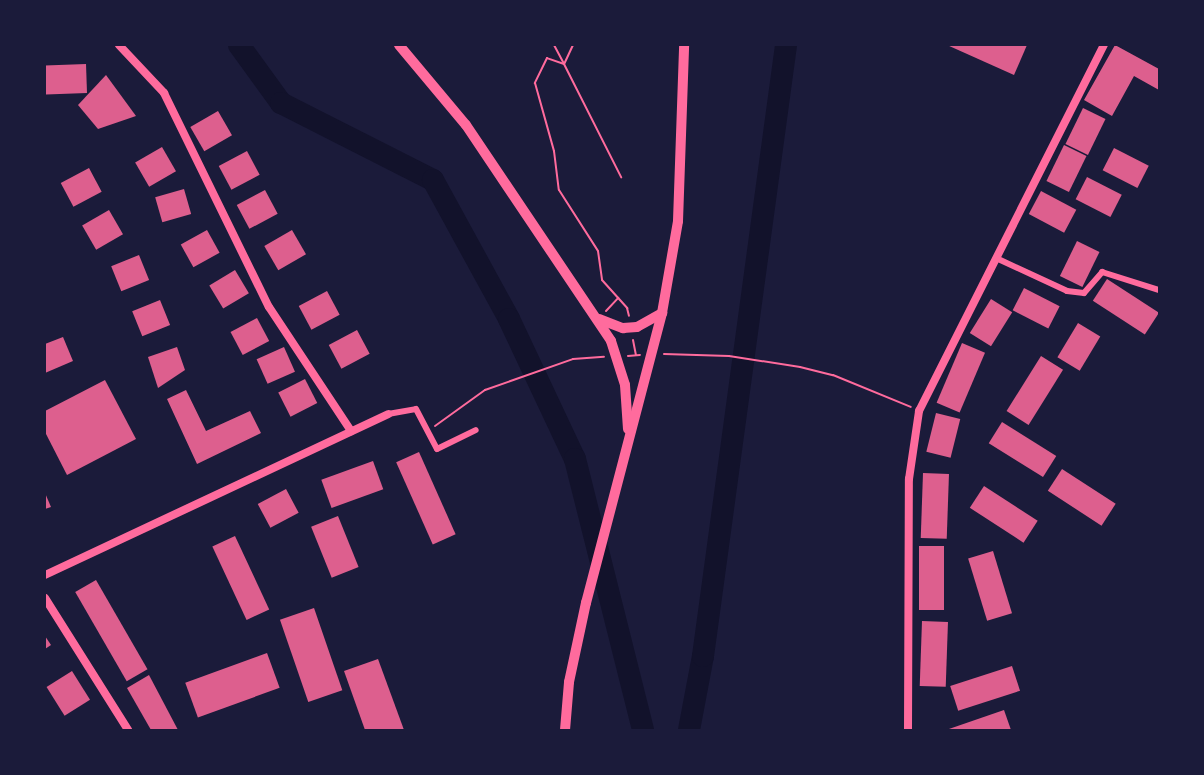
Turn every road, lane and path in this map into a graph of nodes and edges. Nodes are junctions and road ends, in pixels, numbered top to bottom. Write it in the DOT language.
graph roads {
  1 [pos="119,45"];
  2 [pos="399,45"];
  3 [pos="554,45"];
  4 [pos="573,45"];
  5 [pos="684,45"];
  6 [pos="1104,45"];
  7 [pos="564,64"];
  8 [pos="621,177"];
  9 [pos="996,258"];
  10 [pos="1159,290"];
  11 [pos="627,308"];
  12 [pos="662,313"];
  13 [pos="598,319"];
  14 [pos="833,375"];
  15 [pos="485,390"];
  16 [pos="919,411"];
  17 [pos="388,414"];
  18 [pos="476,430"];
  19 [pos="351,431"];
  20 [pos="427,431"];
  21 [pos="629,438"];
  22 [pos="45,574"];
  23 [pos="45,598"];
  24 [pos="565,728"];
  25 [pos="128,730"];
  26 [pos="908,730"];
  1 -- 19 [label="street"];
  2 -- 13 [label="highway"];
  3 -- 7 [label="path"];
  4 -- 7 [label="path"];
  5 -- 12 [label="highway"];
  6 -- 9 [label="street"];
  7 -- 8 [label="path"];
  7 -- 11 [label="path"];
  9 -- 10 [label="street"];
  9 -- 16 [label="street"];
  12 -- 13 [label="highway"];
  12 -- 21 [label="highway"];
  13 -- 21 [label="highway"];
  14 -- 16 [label="path"];
  15 -- 20 [label="path"];
  16 -- 26 [label="street"];
  17 -- 19 [label="street"];
  17 -- 20 [label="street"];
  18 -- 20 [label="street"];
  19 -- 22 [label="street"];
  21 -- 24 [label="highway"];
  23 -- 25 [label="street"];
}
